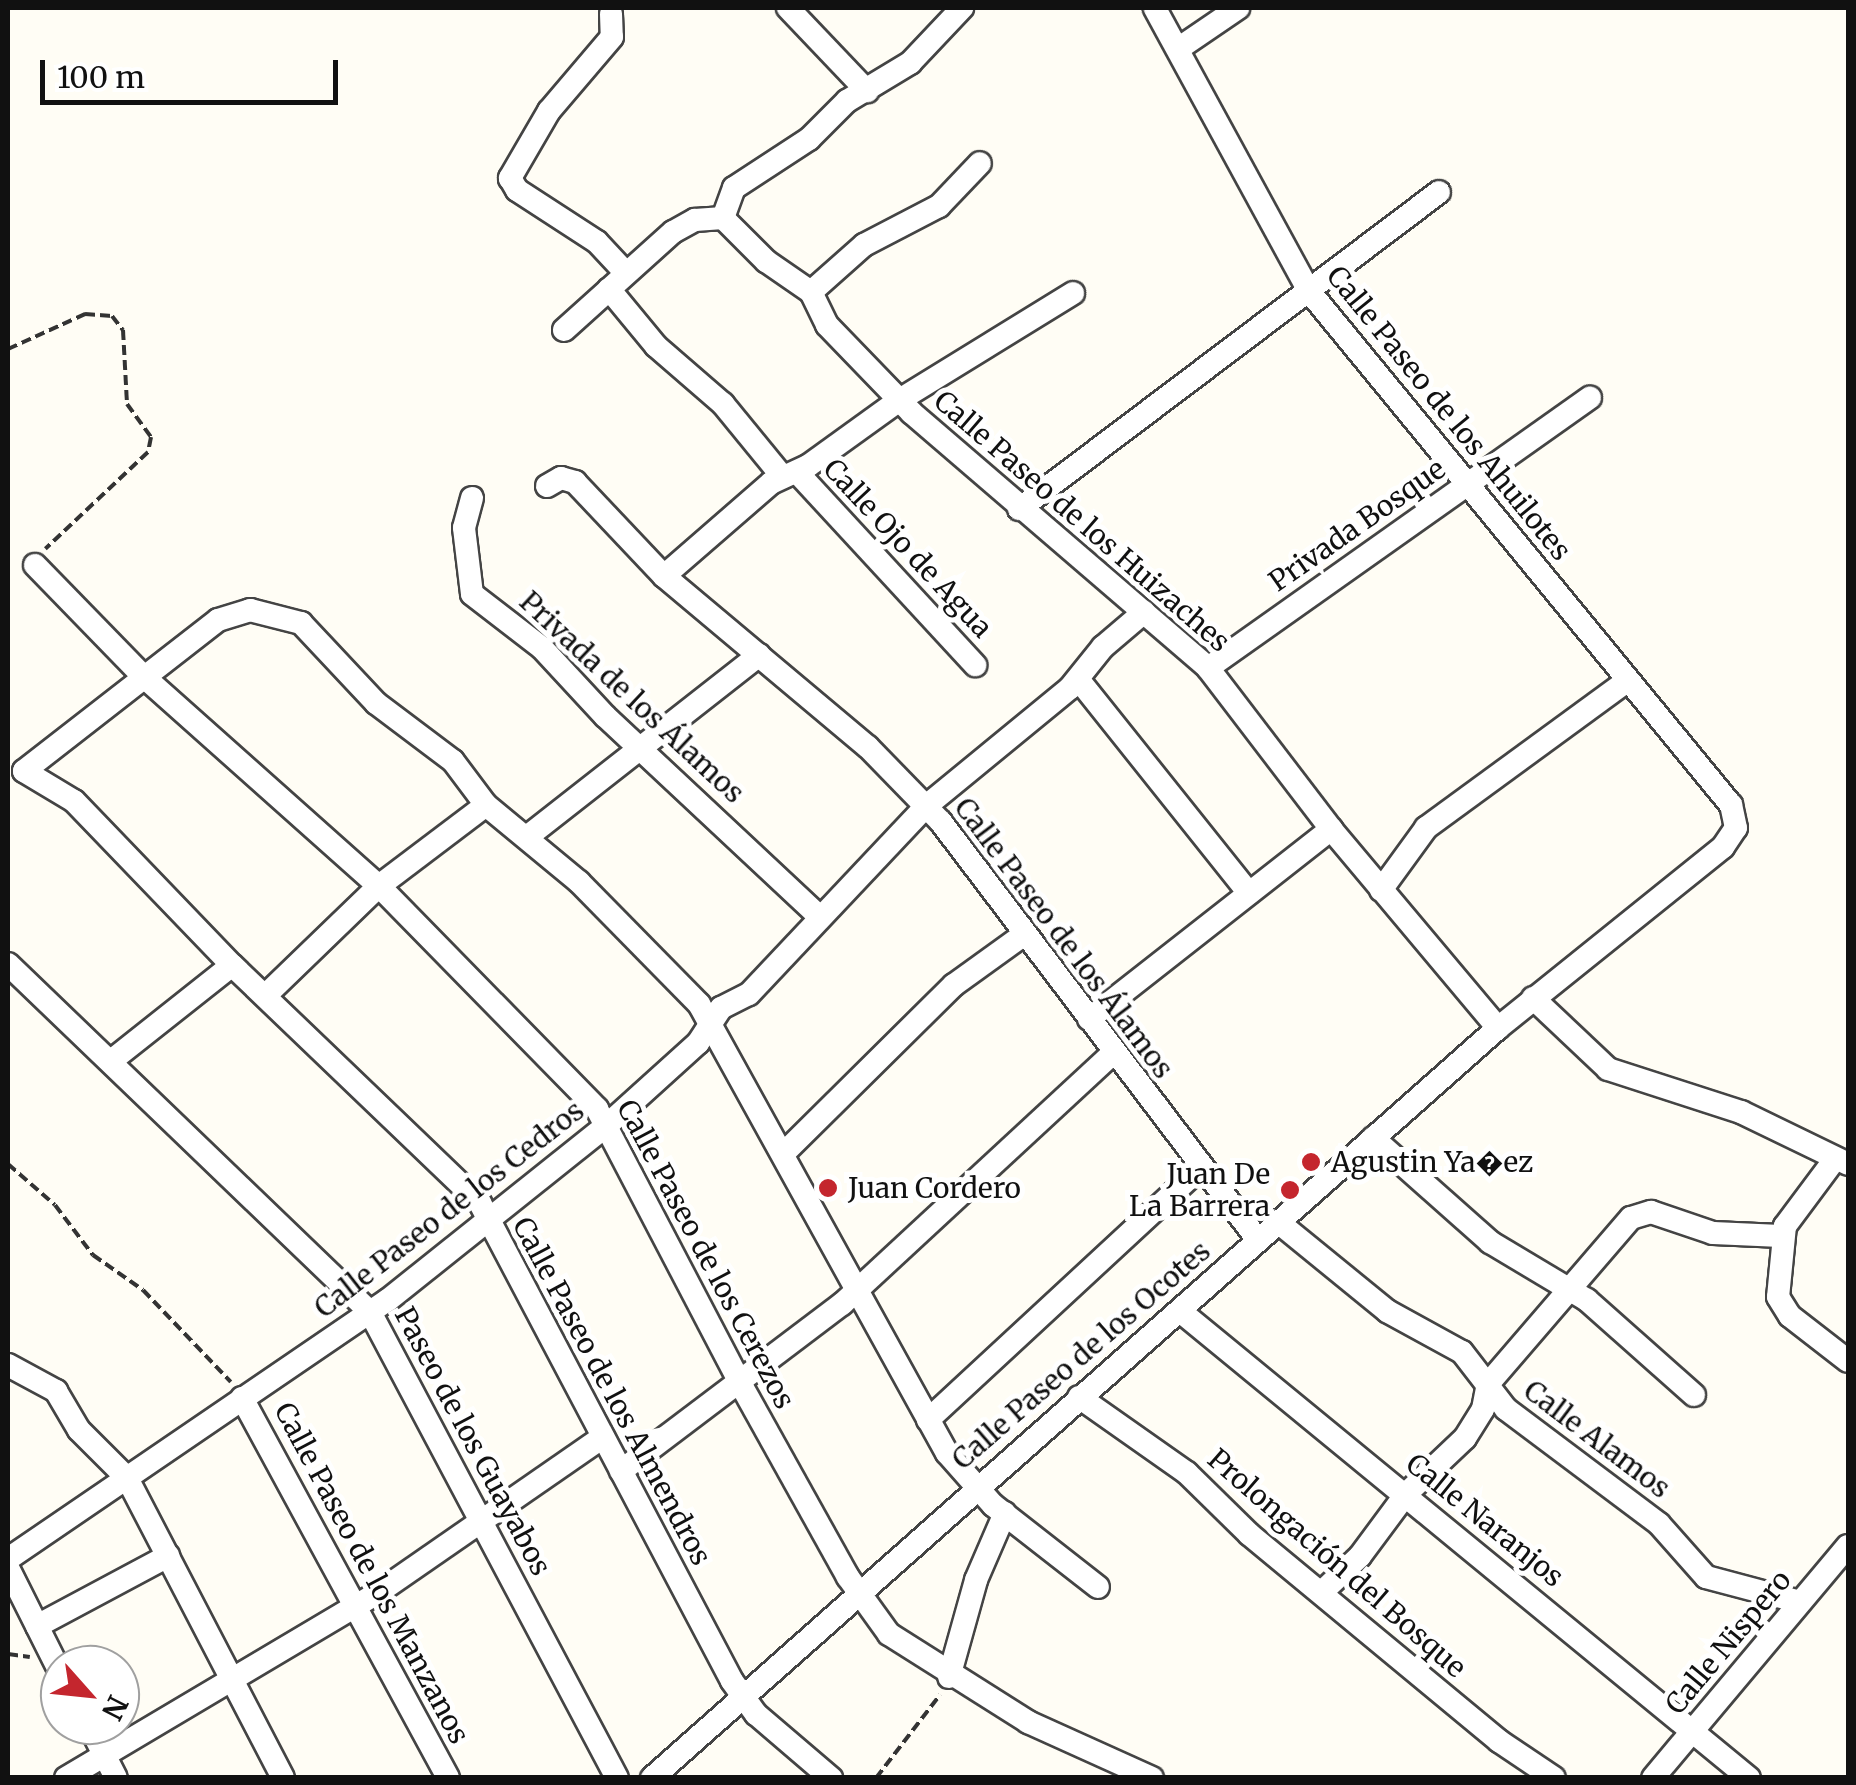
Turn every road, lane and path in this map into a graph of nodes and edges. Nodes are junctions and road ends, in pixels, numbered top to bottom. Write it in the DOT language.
graph roads {
  1 [pos="788,8"];
  2 [pos="962,8"];
  3 [pos="1155,8"];
  4 [pos="1238,8"];
  5 [pos="611,14"];
  6 [pos="1178,49"];
  7 [pos="867,91"];
  8 [pos="980,163"];
  9 [pos="1439,192"];
  10 [pos="724,218"];
  11 [pos="618,281"];
  12 [pos="1309,291"];
  13 [pos="811,292"];
  14 [pos="1073,294"];
  15 [pos="564,330"];
  16 [pos="8,349"];
  17 [pos="1590,398"];
  18 [pos="901,399"];
  19 [pos="790,474"];
  20 [pos="1466,484"];
  21 [pos="546,486"];
  22 [pos="472,498"];
  23 [pos="1019,509"];
  24 [pos="34,565"];
  25 [pos="664,576"];
  26 [pos="1144,612"];
  27 [pos="759,655"];
  28 [pos="975,666"];
  29 [pos="1208,668"];
  30 [pos="143,676"];
  31 [pos="1078,679"];
  32 [pos="1628,680"];
  33 [pos="639,746"];
  34 [pos="486,805"];
  35 [pos="925,806"];
  36 [pos="1736,828"];
  37 [pos="1331,830"];
  38 [pos="527,837"];
  39 [pos="379,886"];
  40 [pos="1381,890"];
  41 [pos="1249,893"];
  42 [pos="818,915"];
  43 [pos="1022,936"];
  44 [pos="8,964"];
  45 [pos="232,965"];
  46 [pos="266,996"];
  47 [pos="1533,998"];
  48 [pos="1089,1019"];
  49 [pos="712,1022"];
  50 [pos="1498,1028"];
  51 [pos="1114,1052"];
  52 [pos="111,1062"];
  53 [pos="605,1126"];
  54 [pos="1373,1138"];
  55 [pos="784,1154"];
  56 [pos="1842,1162"];
  57 [pos="8,1164"];
  58 [pos="1202,1167"];
  59 [pos="488,1221"];
  60 [pos="1278,1222"];
  61 [pos="1781,1236"];
  62 [pos="1258,1240"];
  63 [pos="1571,1288"];
  64 [pos="856,1290"];
  65 [pos="1180,1311"];
  66 [pos="370,1312"];
  67 [pos="1848,1361"];
  68 [pos="8,1366"];
  69 [pos="740,1382"];
  70 [pos="1488,1384"];
  71 [pos="1694,1395"];
  72 [pos="1079,1397"];
  73 [pos="242,1398"];
  74 [pos="928,1420"];
  75 [pos="603,1436"];
  76 [pos="621,1470"];
  77 [pos="127,1478"];
  78 [pos="974,1488"];
  79 [pos="1406,1494"];
  80 [pos="1005,1514"];
  81 [pos="481,1517"];
  82 [pos="1848,1546"];
  83 [pos="168,1556"];
  84 [pos="8,1559"];
  85 [pos="8,1568"];
  86 [pos="1098,1588"];
  87 [pos="857,1590"];
  88 [pos="1323,1591"];
  89 [pos="1800,1602"];
  90 [pos="357,1606"];
  91 [pos="37,1626"];
  92 [pos="46,1645"];
  93 [pos="949,1677"];
  94 [pos="231,1680"];
  95 [pos="741,1696"];
  96 [pos="1693,1730"];
  97 [pos="100,1745"];
  98 [pos="105,1754"];
  99 [pos="66,1778"];
  100 [pos="116,1778"];
  101 [pos="282,1778"];
  102 [pos="448,1778"];
  103 [pos="617,1778"];
  104 [pos="652,1778"];
  105 [pos="831,1778"];
  106 [pos="876,1778"];
  107 [pos="1152,1778"];
  108 [pos="1554,1778"];
  109 [pos="1654,1778"];
  110 [pos="1749,1778"];
  1 -- 7 [label="street"];
  2 -- 7 [label="street"];
  3 -- 6 [label="street, Calle Paseo de los Ahuilotes"];
  4 -- 6 [label="street"];
  5 -- 11 [label="street, Calle Ojo de Agua"];
  6 -- 12 [label="street, Calle Paseo de los Ahuilotes"];
  7 -- 10 [label="street"];
  8 -- 13 [label="street"];
  9 -- 12 [label="street"];
  10 -- 11 [label="street"];
  10 -- 13 [label="street, Calle Paseo de los Huizaches"];
  11 -- 15 [label="street"];
  11 -- 19 [label="street, Calle Ojo de Agua"];
  12 -- 20 [label="street, Calle Paseo de los Ahuilotes"];
  12 -- 23 [label="street"];
  13 -- 18 [label="street, Calle Paseo de los Huizaches"];
  14 -- 18 [label="street"];
  16 -- 24 [label="path"];
  17 -- 20 [label="street, Privada Bosque"];
  18 -- 19 [label="street"];
  18 -- 23 [label="street, Calle Paseo de los Huizaches"];
  19 -- 25 [label="street"];
  19 -- 28 [label="street, Calle Ojo de Agua"];
  20 -- 29 [label="street, Privada Bosque"];
  20 -- 32 [label="street, Calle Paseo de los Ahuilotes"];
  21 -- 25 [label="street, Calle Paseo de los Álamos"];
  22 -- 33 [label="street, Privada de los Álamos"];
  23 -- 26 [label="street, Calle Paseo de los Huizaches"];
  24 -- 30 [label="street, Calle Paseo de los Cerezos"];
  25 -- 27 [label="street, Calle Paseo de los Álamos"];
  26 -- 29 [label="street, Calle Paseo de los Huizaches"];
  26 -- 31 [label="street, Calle Paseo de los Cedros"];
  27 -- 33 [label="street"];
  27 -- 35 [label="street, Calle Paseo de los Álamos"];
  29 -- 37 [label="street, Calle Paseo de los Huizaches"];
  30 -- 34 [label="street"];
  30 -- 39 [label="street, Calle Paseo de los Cerezos"];
  30 -- 45 [label="street, Calle Paseo de los Almendros"];
  31 -- 35 [label="street, Calle Paseo de los Cedros"];
  31 -- 41 [label="street"];
  32 -- 36 [label="street, Calle Paseo de los Ahuilotes"];
  32 -- 40 [label="street"];
  33 -- 38 [label="street"];
  33 -- 42 [label="street, Privada de los Álamos"];
  34 -- 38 [label="street"];
  34 -- 39 [label="street"];
  35 -- 42 [label="street, Calle Paseo de los Cedros"];
  35 -- 43 [label="street, Calle Paseo de los Álamos"];
  36 -- 47 [label="street, Calle Paseo de los Ocotes"];
  37 -- 40 [label="street, Calle Paseo de los Huizaches"];
  37 -- 41 [label="street"];
  38 -- 49 [label="street"];
  39 -- 46 [label="street"];
  39 -- 53 [label="street, Calle Paseo de los Cerezos"];
  40 -- 50 [label="street, Calle Paseo de los Huizaches"];
  41 -- 48 [label="street"];
  42 -- 49 [label="street, Calle Paseo de los Cedros"];
  43 -- 48 [label="street, Calle Paseo de los Álamos"];
  43 -- 55 [label="street"];
  44 -- 52 [label="street, Paseo de los Guayabos"];
  45 -- 46 [label="street, Calle Paseo de los Almendros"];
  45 -- 52 [label="street"];
  46 -- 59 [label="street, Calle Paseo de los Almendros"];
  47 -- 50 [label="street, Calle Paseo de los Ocotes"];
  47 -- 56 [label="street"];
  48 -- 51 [label="street, Calle Paseo de los Álamos"];
  49 -- 53 [label="street, Calle Paseo de los Cedros"];
  49 -- 55 [label="street"];
  50 -- 54 [label="street, Calle Paseo de los Ocotes"];
  51 -- 58 [label="street, Calle Paseo de los Álamos"];
  51 -- 64 [label="street"];
  52 -- 66 [label="street, Paseo de los Guayabos"];
  53 -- 59 [label="street, Calle Paseo de los Cedros"];
  53 -- 69 [label="street, Calle Paseo de los Cerezos"];
  54 -- 60 [label="street, Calle Paseo de los Ocotes"];
  54 -- 63 [label="street"];
  55 -- 64 [label="street"];
  56 -- 61 [label="street"];
  57 -- 73 [label="path"];
  58 -- 62 [label="street, Calle Paseo de los Álamos"];
  58 -- 74 [label="street"];
  59 -- 66 [label="street, Calle Paseo de los Cedros"];
  59 -- 75 [label="street, Calle Paseo de los Almendros"];
  60 -- 62 [label="street, Calle Paseo de los Ocotes"];
  60 -- 70 [label="street, Calle Alamos"];
  61 -- 63 [label="street"];
  61 -- 67 [label="street"];
  62 -- 65 [label="street, Calle Paseo de los Ocotes"];
  63 -- 70 [label="street"];
  63 -- 71 [label="street"];
  64 -- 69 [label="street"];
  64 -- 74 [label="street"];
  65 -- 72 [label="street, Calle Paseo de los Ocotes"];
  65 -- 79 [label="street, Calle Naranjos"];
  66 -- 73 [label="street, Calle Paseo de los Cedros"];
  66 -- 81 [label="street, Paseo de los Guayabos"];
  68 -- 77 [label="street"];
  69 -- 76 [label="street"];
  69 -- 87 [label="street, Calle Paseo de los Cerezos"];
  70 -- 79 [label="street"];
  70 -- 89 [label="street, Calle Alamos"];
  72 -- 78 [label="street, Calle Paseo de los Ocotes"];
  72 -- 88 [label="street, Prolongación del Bosque"];
  73 -- 77 [label="street, Calle Paseo de los Cedros"];
  73 -- 90 [label="street, Calle Paseo de los Manzanos"];
  74 -- 78 [label="street"];
  75 -- 76 [label="street, Calle Paseo de los Almendros"];
  75 -- 81 [label="street"];
  76 -- 95 [label="street, Calle Paseo de los Almendros"];
  77 -- 83 [label="street"];
  77 -- 84 [label="street, Calle Paseo de los Cedros"];
  78 -- 80 [label="street"];
  78 -- 87 [label="street, Calle Paseo de los Ocotes"];
  79 -- 88 [label="street"];
  79 -- 96 [label="street, Calle Naranjos"];
  80 -- 86 [label="street"];
  80 -- 93 [label="street"];
  81 -- 90 [label="street"];
  81 -- 103 [label="street, Paseo de los Guayabos"];
  82 -- 89 [label="street, Calle Nispero"];
  83 -- 91 [label="street"];
  83 -- 94 [label="street"];
  85 -- 91 [label="street"];
  87 -- 93 [label="street, Calle Paseo de los Cerezos"];
  87 -- 95 [label="street, Calle Paseo de los Ocotes"];
  88 -- 108 [label="street, Prolongación del Bosque"];
  89 -- 96 [label="street, Calle Nispero"];
  90 -- 94 [label="street"];
  90 -- 102 [label="street, Calle Paseo de los Manzanos"];
  91 -- 92 [label="street"];
  93 -- 106 [label="path"];
  93 -- 107 [label="street, Calle Paseo de los Cerezos"];
  94 -- 98 [label="street"];
  94 -- 101 [label="street"];
  95 -- 104 [label="street, Calle Paseo de los Ocotes"];
  95 -- 105 [label="street, Calle Paseo de los Almendros"];
  96 -- 109 [label="street, Calle Nispero"];
  96 -- 110 [label="street, Calle Naranjos"];
  97 -- 98 [label="street"];
  98 -- 99 [label="street"];
  98 -- 100 [label="street"];
}
